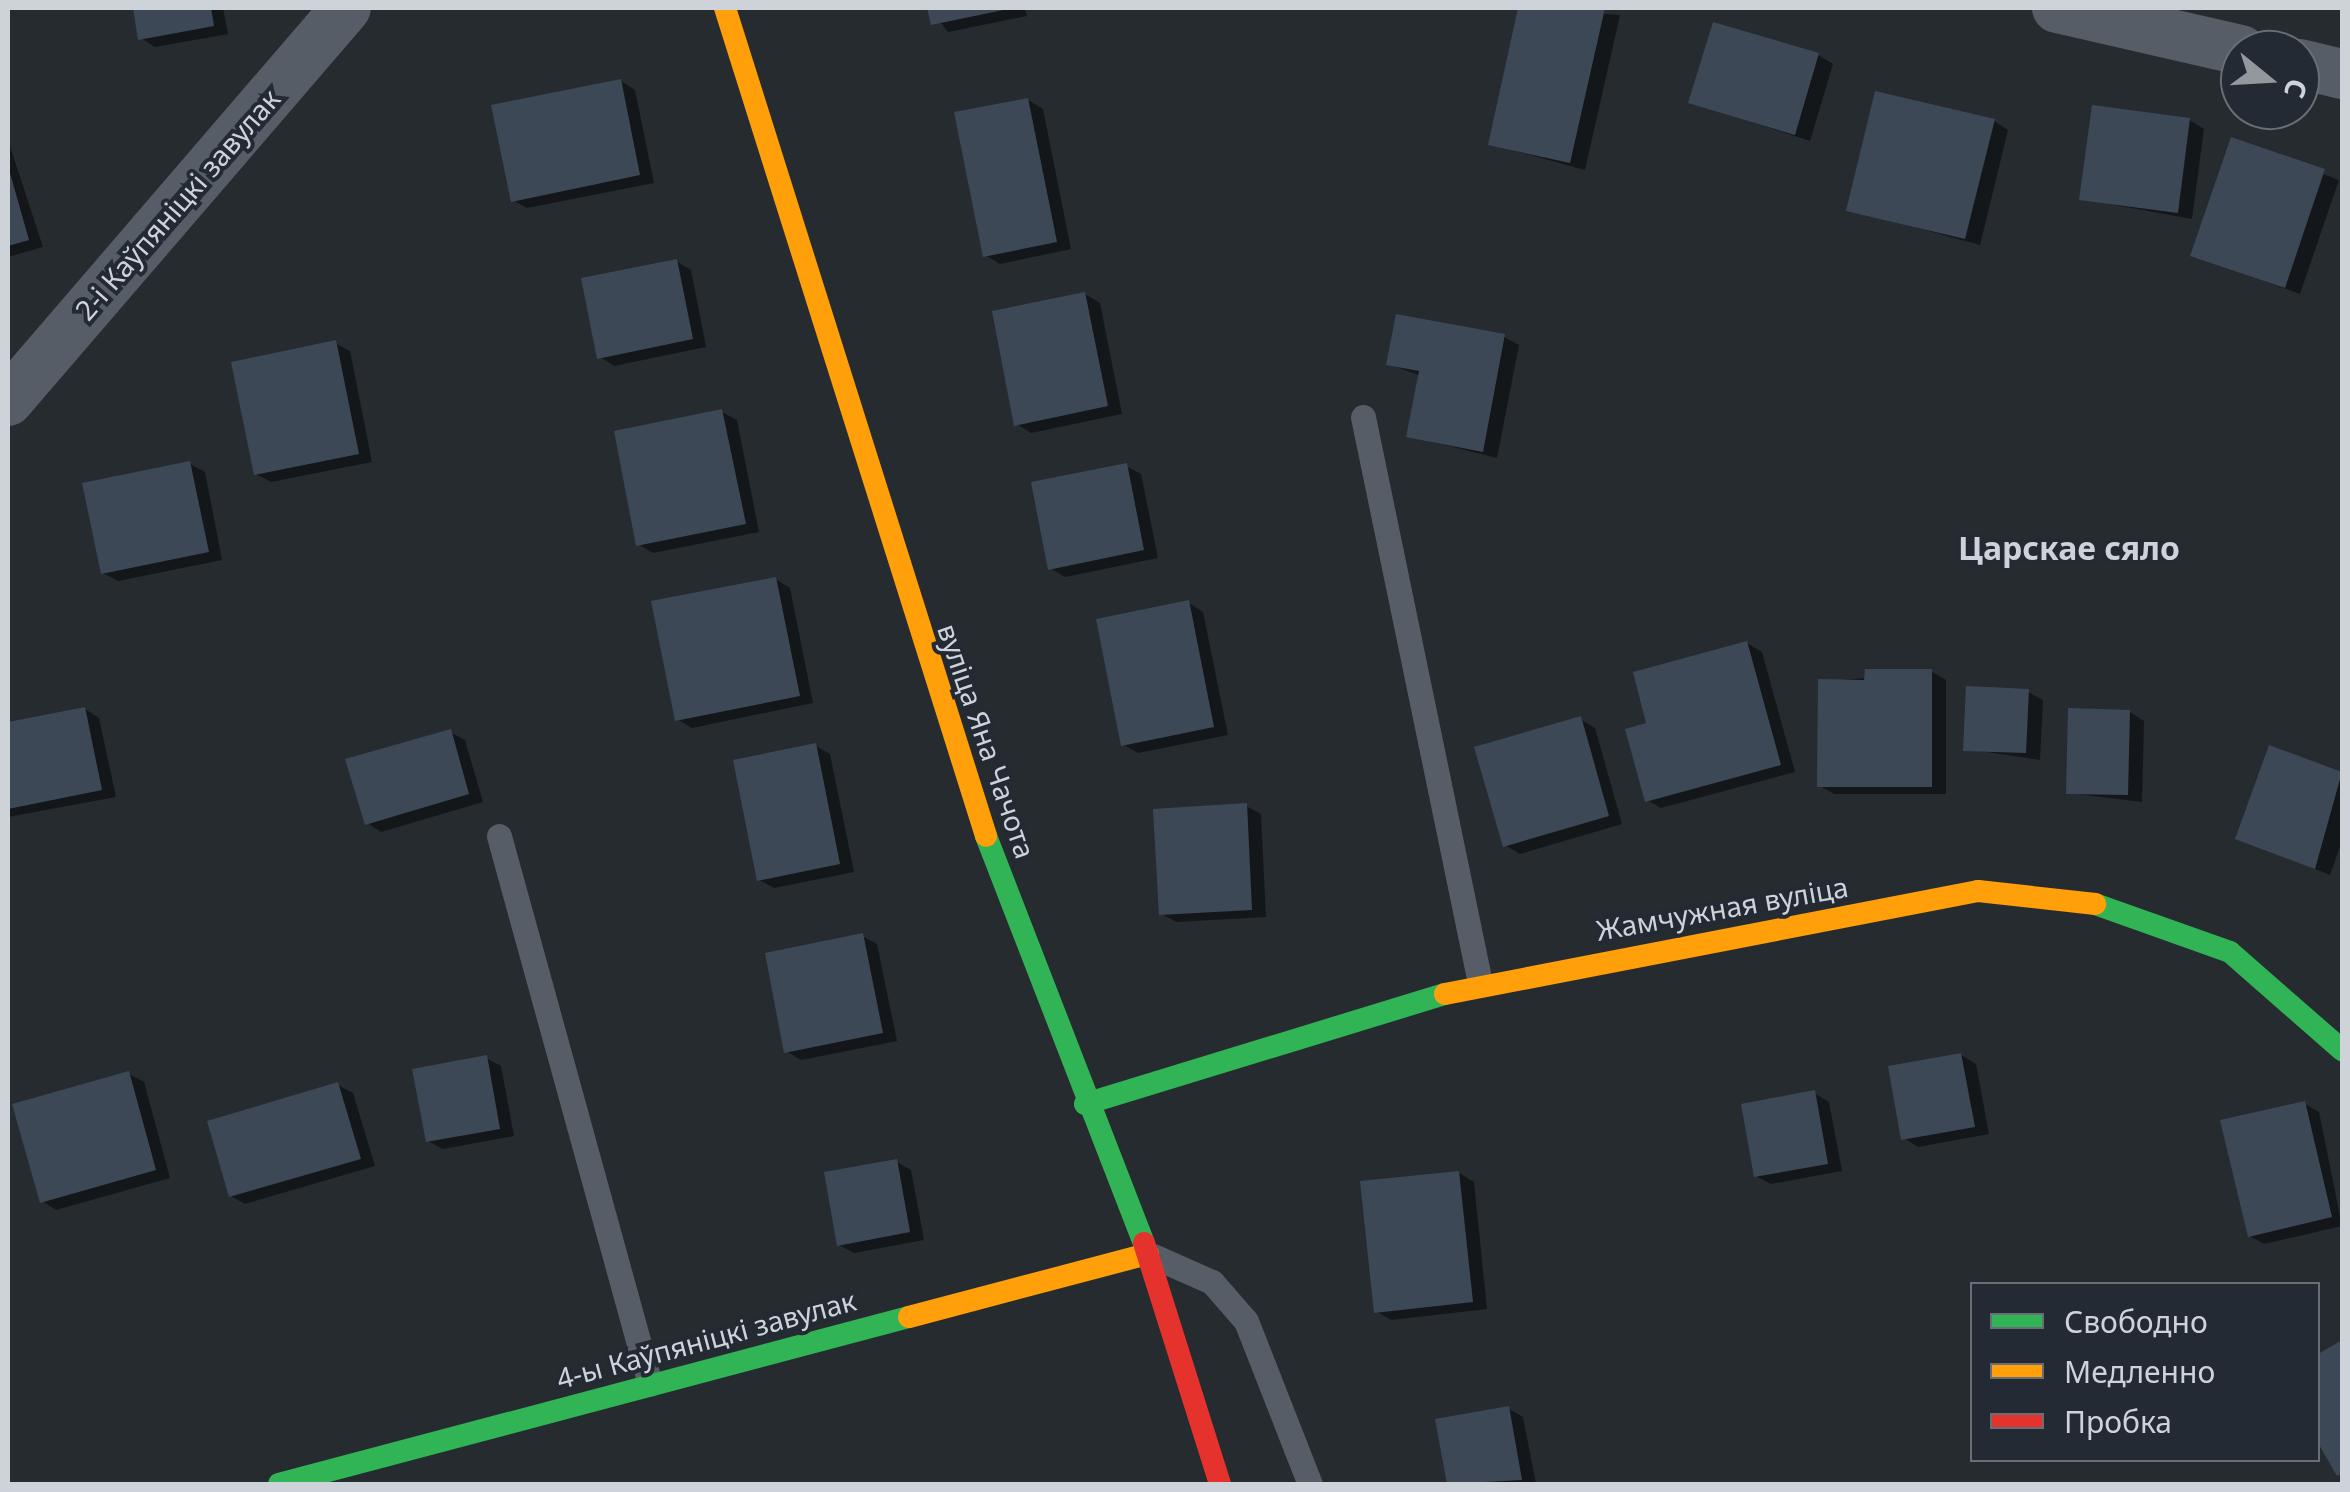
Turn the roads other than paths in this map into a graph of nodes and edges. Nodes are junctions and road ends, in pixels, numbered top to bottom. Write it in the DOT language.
graph roads {
  1 [pos="346,8"];
  2 [pos="724,8"];
  3 [pos="2058,8"];
  4 [pos="2220,45"];
  5 [pos="8,401"];
  6 [pos="1362,417"];
  7 [pos="499,836"];
  8 [pos="1480,983"];
  9 [pos="2342,1050"];
  10 [pos="1086,1104"];
  11 [pos="1148,1254"];
  12 [pos="650,1384"];
  13 [pos="279,1484"];
  14 [pos="1220,1484"];
  15 [pos="1310,1484"];
  1 -- 5 [label="street, 2-і Каўпяніцкі завулак"];
  2 -- 10 [label="street, вуліца Яна Чачота"];
  3 -- 4 [label="street"];
  6 -- 8 [label="lane"];
  7 -- 12 [label="lane"];
  8 -- 9 [label="street, Жамчужная вуліца"];
  8 -- 10 [label="street, Жамчужная вуліца"];
  10 -- 11 [label="street, вуліца Яна Чачота"];
  11 -- 12 [label="street, 4-ы Каўпяніцкі завулак"];
  11 -- 14 [label="street, вуліца Яна Чачота"];
  11 -- 15 [label="lane"];
  12 -- 13 [label="street, 4-ы Каўпяніцкі завулак"];
}
